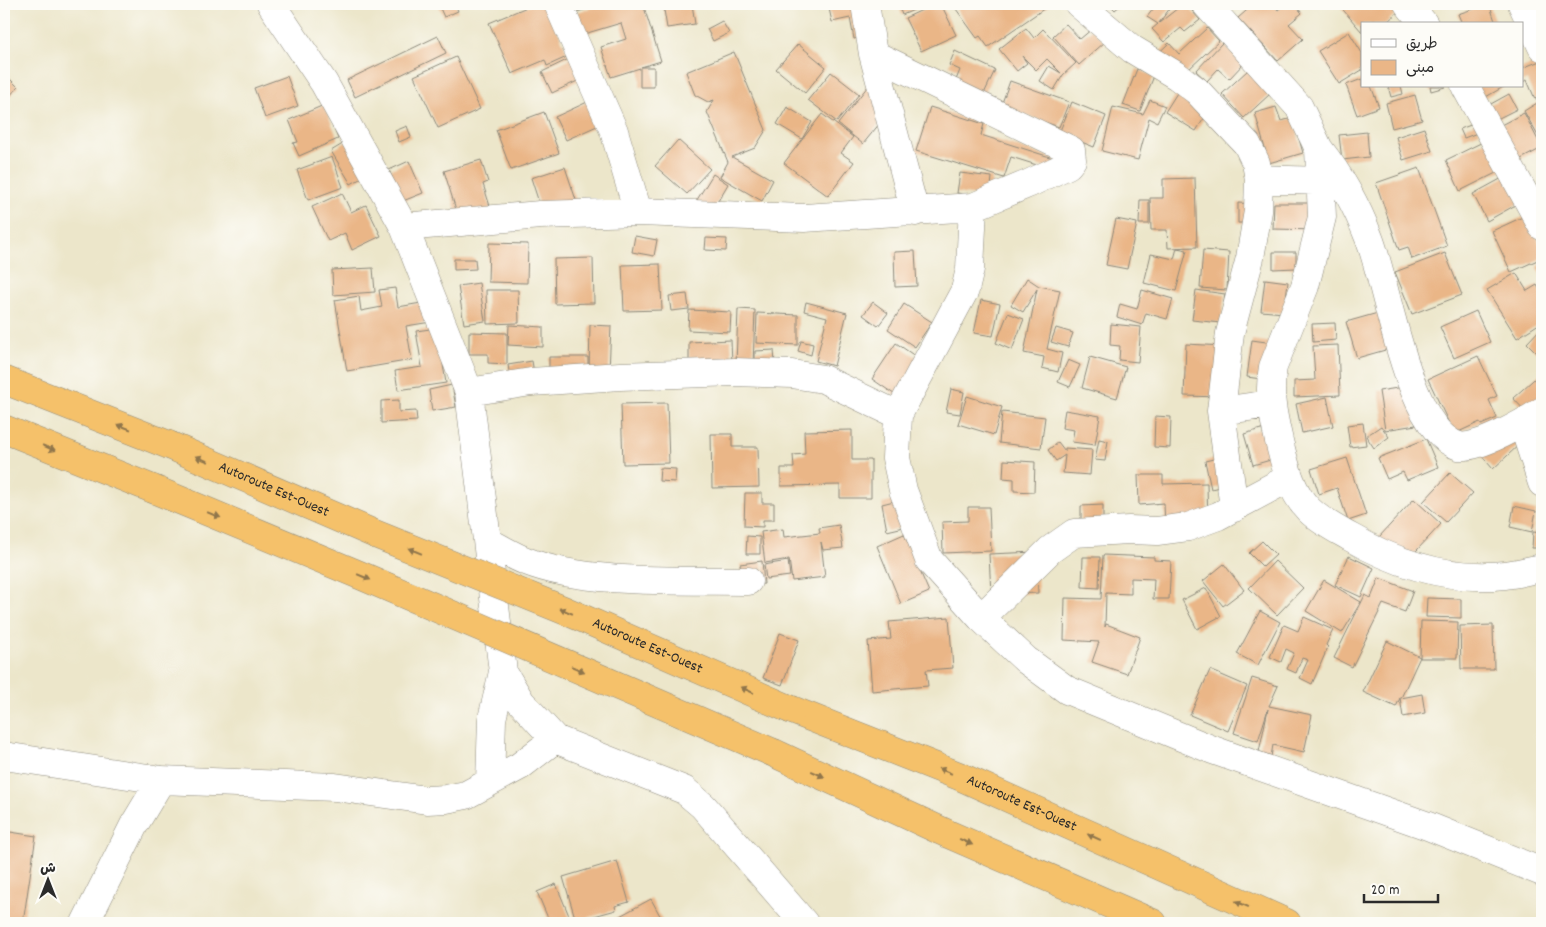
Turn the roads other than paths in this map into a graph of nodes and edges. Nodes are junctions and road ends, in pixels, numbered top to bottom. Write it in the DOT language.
graph roads {
  1 [pos="271,4"];
  2 [pos="558,4"];
  3 [pos="864,4"];
  4 [pos="1079,4"];
  5 [pos="1206,4"];
  6 [pos="1408,4"];
  7 [pos="1522,4"];
  8 [pos="1422,22"];
  9 [pos="1542,47"];
  10 [pos="872,54"];
  11 [pos="1467,88"];
  12 [pos="1319,149"];
  13 [pos="1259,179"];
  14 [pos="1322,181"];
  15 [pos="973,207"];
  16 [pos="638,212"];
  17 [pos="915,212"];
  18 [pos="1542,226"];
  19 [pos="404,228"];
  20 [pos="4,380"];
  21 [pos="469,392"];
  22 [pos="1270,404"];
  23 [pos="1221,411"];
  24 [pos="898,415"];
  25 [pos="1533,418"];
  26 [pos="4,430"];
  27 [pos="1289,478"];
  28 [pos="1542,483"];
  29 [pos="1234,508"];
  30 [pos="488,542"];
  31 [pos="1542,568"];
  32 [pos="748,582"];
  33 [pos="981,618"];
  34 [pos="503,672"];
  35 [pos="556,739"];
  36 [pos="4,756"];
  37 [pos="161,780"];
  38 [pos="490,782"];
  39 [pos="1542,872"];
  40 [pos="85,923"];
  41 [pos="804,923"];
  42 [pos="1153,923"];
  43 [pos="1287,923"];
  1 -- 19 [label="street"];
  2 -- 16 [label="street"];
  3 -- 10 [label="street"];
  4 -- 13 [label="street"];
  5 -- 12 [label="street"];
  6 -- 8 [label="street"];
  7 -- 9 [label="street"];
  10 -- 15 [label="street"];
  10 -- 17 [label="street"];
  11 -- 18 [label="street"];
  12 -- 14 [label="street"];
  12 -- 25 [label="street"];
  13 -- 14 [label="street"];
  13 -- 23 [label="street"];
  14 -- 22 [label="street"];
  15 -- 17 [label="street"];
  15 -- 24 [label="street"];
  16 -- 17 [label="street"];
  16 -- 19 [label="street"];
  19 -- 21 [label="street"];
  43 -- 20 [label="highway, Autoroute Est-Ouest, one-way, bridge"];
  21 -- 24 [label="street"];
  21 -- 30 [label="street"];
  22 -- 23 [label="street"];
  22 -- 27 [label="street"];
  23 -- 29 [label="street"];
  24 -- 33 [label="street"];
  25 -- 28 [label="street"];
  26 -- 42 [label="highway, one-way, bridge"];
  27 -- 29 [label="street"];
  27 -- 31 [label="street"];
  29 -- 33 [label="street"];
  30 -- 32 [label="street"];
  30 -- 34 [label="street"];
  33 -- 39 [label="street"];
  34 -- 35 [label="street"];
  34 -- 38 [label="street"];
  35 -- 38 [label="street"];
  35 -- 41 [label="street"];
  36 -- 37 [label="street"];
  37 -- 38 [label="street"];
  37 -- 40 [label="street"];
}
